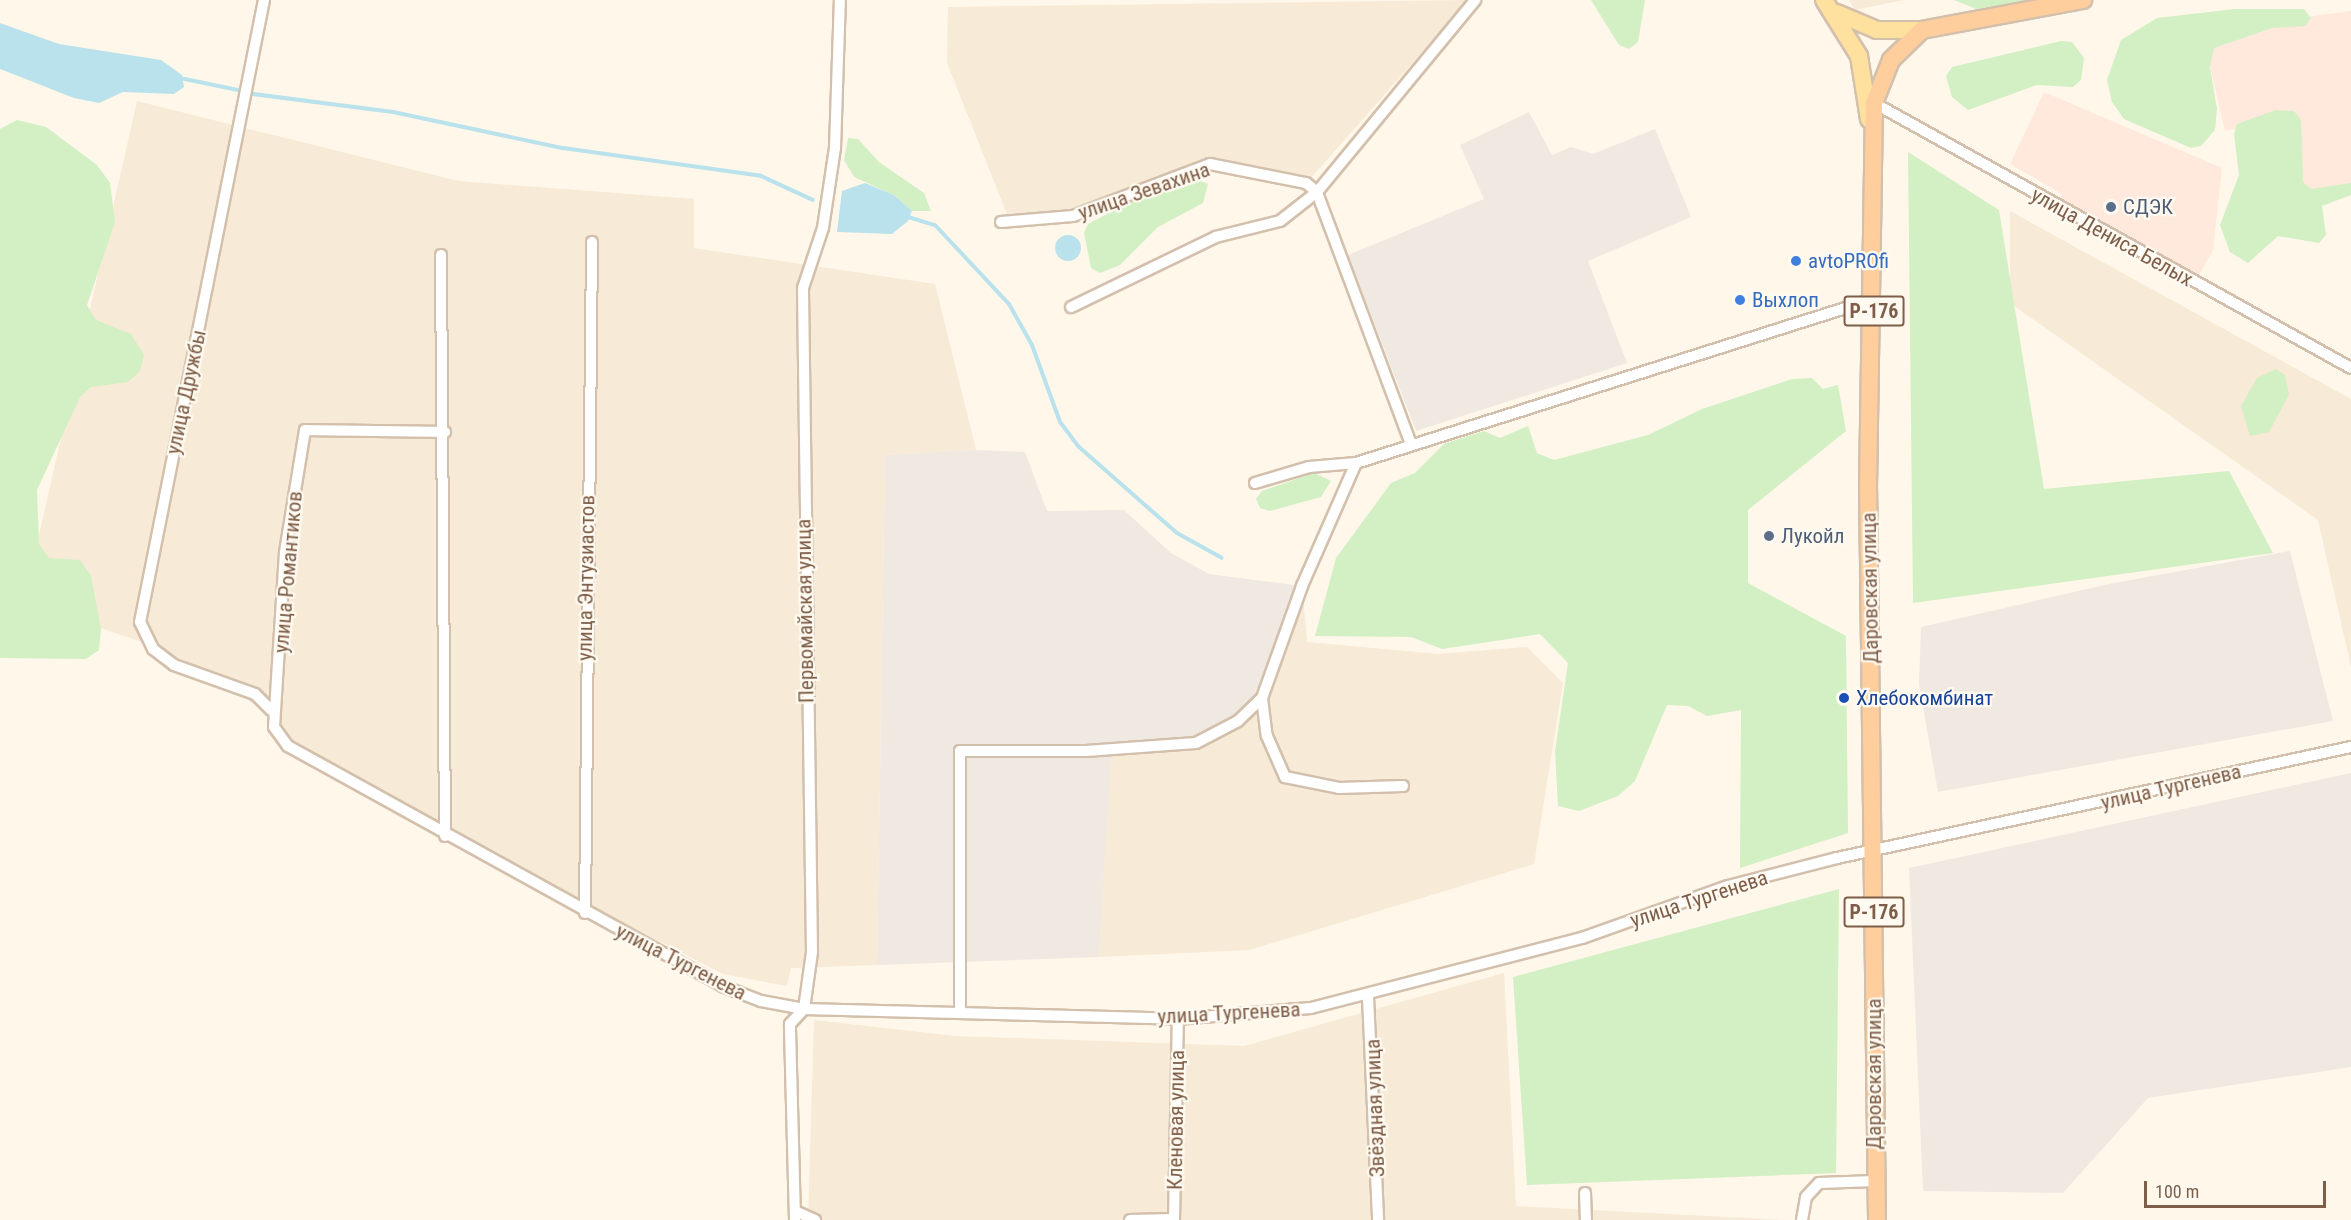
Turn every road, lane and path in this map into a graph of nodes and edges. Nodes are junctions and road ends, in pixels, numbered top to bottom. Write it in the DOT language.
graph roads {
  1 [pos="264,0"];
  2 [pos="840,0"];
  3 [pos="1474,0"];
  4 [pos="2083,0"];
  5 [pos="1827,5"];
  6 [pos="1922,30"];
  7 [pos="1874,103"];
  8 [pos="1870,136"];
  9 [pos="1317,192"];
  10 [pos="1001,222"];
  11 [pos="592,242"];
  12 [pos="441,255"];
  13 [pos="1874,299"];
  14 [pos="1071,307"];
  15 [pos="2351,368"];
  16 [pos="445,432"];
  17 [pos="1411,444"];
  18 [pos="1356,464"];
  19 [pos="1255,483"];
  20 [pos="1262,698"];
  21 [pos="271,710"];
  22 [pos="2351,747"];
  23 [pos="1403,786"];
  24 [pos="445,836"];
  25 [pos="1874,853"];
  26 [pos="585,913"];
  27 [pos="1368,997"];
  28 [pos="804,1009"];
  29 [pos="960,1013"];
  30 [pos="1178,1019"];
  31 [pos="1875,1181"];
  32 [pos="1585,1193"];
  33 [pos="795,1215"];
  34 [pos="1174,1219"];
  35 [pos="815,1220"];
  36 [pos="1130,1220"];
  37 [pos="1378,1220"];
  38 [pos="1586,1220"];
  39 [pos="1802,1220"];
  40 [pos="1877,1220"];
  1 -- 21 [label="street, улица Дружбы"];
  2 -- 28 [label="street, Первомайская улица"];
  3 -- 9 [label="street"];
  4 -- 6 [label="highway"];
  5 -- 6 [label="main road"];
  5 -- 8 [label="main road, Даровская улица"];
  6 -- 7 [label="highway, Даровская улица / Р-176"];
  7 -- 8 [label="highway, Даровская улица / Р-176"];
  7 -- 15 [label="street, улица Дениса Белых"];
  8 -- 13 [label="highway, Даровская улица / Р-176"];
  9 -- 10 [label="street, улица Зевахина"];
  9 -- 14 [label="street"];
  9 -- 17 [label="street"];
  11 -- 26 [label="street, улица Энтузиастов"];
  12 -- 16 [label="street"];
  13 -- 17 [label="street"];
  13 -- 25 [label="highway, Даровская улица / Р-176"];
  16 -- 21 [label="street, улица Романтиков"];
  16 -- 24 [label="street"];
  17 -- 18 [label="street"];
  18 -- 19 [label="street"];
  18 -- 20 [label="street"];
  20 -- 23 [label="street"];
  20 -- 29 [label="street"];
  21 -- 24 [label="street, улица Тургенева"];
  22 -- 25 [label="street, улица Тургенева"];
  24 -- 26 [label="street, улица Тургенева"];
  25 -- 27 [label="street, улица Тургенева"];
  25 -- 31 [label="highway, Даровская улица / Р-176"];
  26 -- 28 [label="street, улица Тургенева"];
  27 -- 30 [label="street, улица Тургенева"];
  27 -- 37 [label="street, Звёздная улица"];
  28 -- 29 [label="street, улица Тургенева"];
  28 -- 33 [label="street, Первомайская улица"];
  29 -- 30 [label="street, улица Тургенева"];
  30 -- 34 [label="street, Кленовая улица"];
  31 -- 39 [label="street"];
  31 -- 40 [label="highway, Даровская улица / Р-176"];
  32 -- 38 [label="street"];
  33 -- 35 [label="street"];
  34 -- 36 [label="street"];
}
